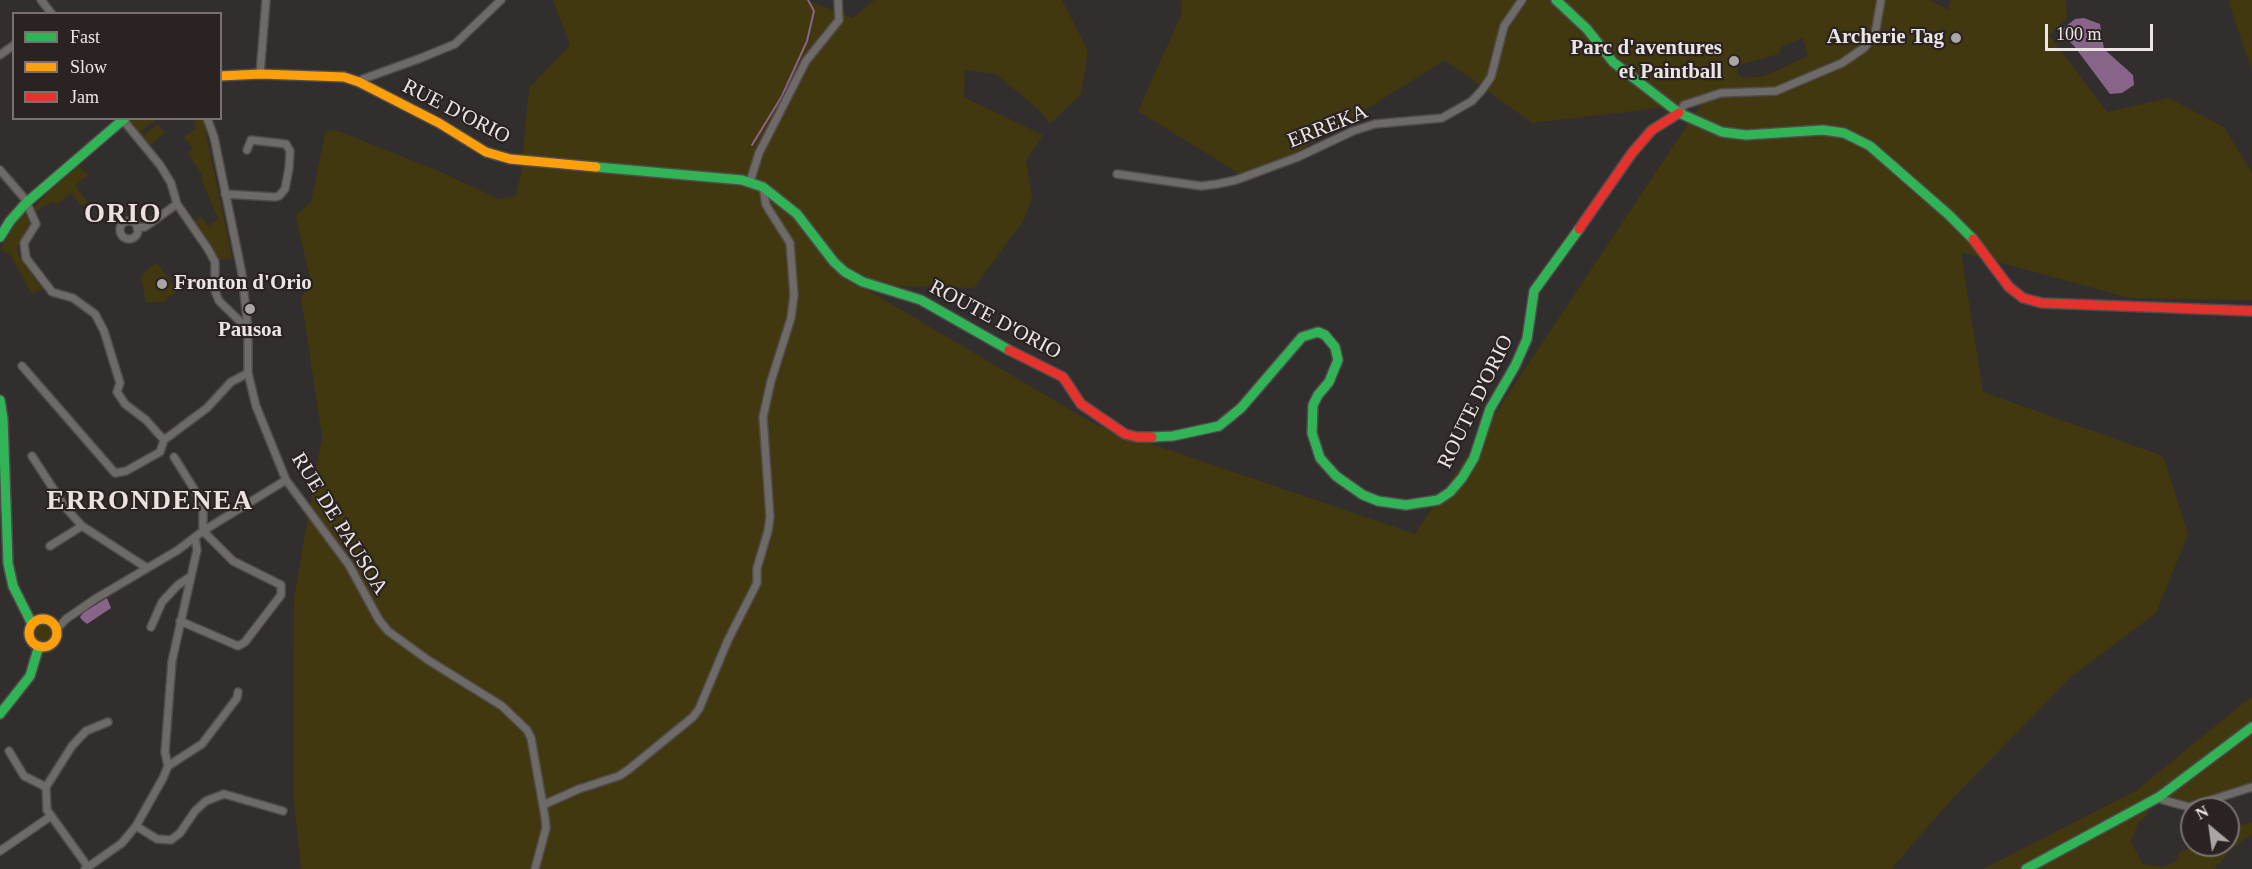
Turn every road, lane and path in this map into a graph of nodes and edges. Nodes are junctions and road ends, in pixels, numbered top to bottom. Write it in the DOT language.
graph roads {
  1 [pos="41,0"];
  2 [pos="266,0"];
  3 [pos="501,0"];
  4 [pos="838,0"];
  5 [pos="1522,0"];
  6 [pos="1556,0"];
  7 [pos="1881,0"];
  8 [pos="50,12"];
  9 [pos="260,74"];
  10 [pos="222,76"];
  11 [pos="359,82"];
  12 [pos="1679,113"];
  13 [pos="123,120"];
  14 [pos="125,120"];
  15 [pos="207,120"];
  16 [pos="247,150"];
  17 [pos="0,170"];
  18 [pos="1118,174"];
  19 [pos="750,182"];
  20 [pos="763,187"];
  21 [pos="225,194"];
  22 [pos="26,203"];
  23 [pos="177,204"];
  24 [pos="137,228"];
  25 [pos="0,237"];
  26 [pos="2252,311"];
  27 [pos="248,329"];
  28 [pos="22,366"];
  29 [pos="248,373"];
  30 [pos="0,400"];
  31 [pos="164,440"];
  32 [pos="32,456"];
  33 [pos="174,457"];
  34 [pos="286,480"];
  35 [pos="82,526"];
  36 [pos="203,531"];
  37 [pos="195,537"];
  38 [pos="50,546"];
  39 [pos="147,568"];
  40 [pos="190,577"];
  41 [pos="180,621"];
  42 [pos="32,624"];
  43 [pos="151,627"];
  44 [pos="57,629"];
  45 [pos="39,646"];
  46 [pos="238,692"];
  47 [pos="0,714"];
  48 [pos="108,723"];
  49 [pos="2252,727"];
  50 [pos="9,751"];
  51 [pos="168,766"];
  52 [pos="46,787"];
  53 [pos="2252,787"];
  54 [pos="2159,797"];
  55 [pos="543,805"];
  56 [pos="283,811"];
  57 [pos="51,816"];
  58 [pos="136,826"];
  59 [pos="0,851"];
  60 [pos="86,868"];
  61 [pos="536,869"];
  62 [pos="2026,869"];
  1 -- 8 [label="street"];
  2 -- 9 [label="street"];
  3 -- 11 [label="street"];
  4 -- 19 [label="street"];
  5 -- 18 [label="street, ERREKA"];
  6 -- 12 [label="street"];
  7 -- 12 [label="street"];
  9 -- 10 [label="street, RUE D'ORIO"];
  9 -- 11 [label="street, RUE D'ORIO"];
  11 -- 19 [label="street, RUE D'ORIO"];
  12 -- 20 [label="street, ROUTE D'ORIO"];
  12 -- 26 [label="street"];
  13 -- 22 [label="street"];
  14 -- 23 [label="street"];
  15 -- 21 [label="street, RUE DE PAUSOA"];
  16 -- 21 [label="street"];
  17 -- 22 [label="street"];
  19 -- 20 [label="street, ROUTE D'ORIO"];
  20 -- 55 [label="street"];
  21 -- 27 [label="street, RUE DE PAUSOA"];
  22 -- 25 [label="street"];
  22 -- 31 [label="street"];
  23 -- 24 [label="street"];
  23 -- 27 [label="street"];
  27 -- 29 [label="street, RUE DE PAUSOA"];
  28 -- 31 [label="street"];
  29 -- 31 [label="street"];
  29 -- 34 [label="street, RUE DE PAUSOA"];
  30 -- 42 [label="street"];
  32 -- 35 [label="street"];
  33 -- 36 [label="street"];
  34 -- 36 [label="street"];
  34 -- 55 [label="street, RUE DE PAUSOA"];
  35 -- 38 [label="street"];
  35 -- 39 [label="street"];
  36 -- 37 [label="street"];
  36 -- 41 [label="street"];
  37 -- 39 [label="street"];
  37 -- 40 [label="street"];
  39 -- 44 [label="street"];
  40 -- 41 [label="street"];
  40 -- 43 [label="street"];
  41 -- 51 [label="street"];
  42 -- 44 [label="street"];
  42 -- 45 [label="street"];
  44 -- 45 [label="street"];
  45 -- 47 [label="street"];
  46 -- 51 [label="street"];
  48 -- 52 [label="street"];
  49 -- 54 [label="street"];
  50 -- 52 [label="street"];
  51 -- 58 [label="street"];
  52 -- 57 [label="street"];
  53 -- 54 [label="street"];
  54 -- 62 [label="street"];
  55 -- 61 [label="street, RUE DE PAUSOA"];
  56 -- 58 [label="street"];
  57 -- 59 [label="street"];
  57 -- 60 [label="street"];
  58 -- 60 [label="street"];
}
